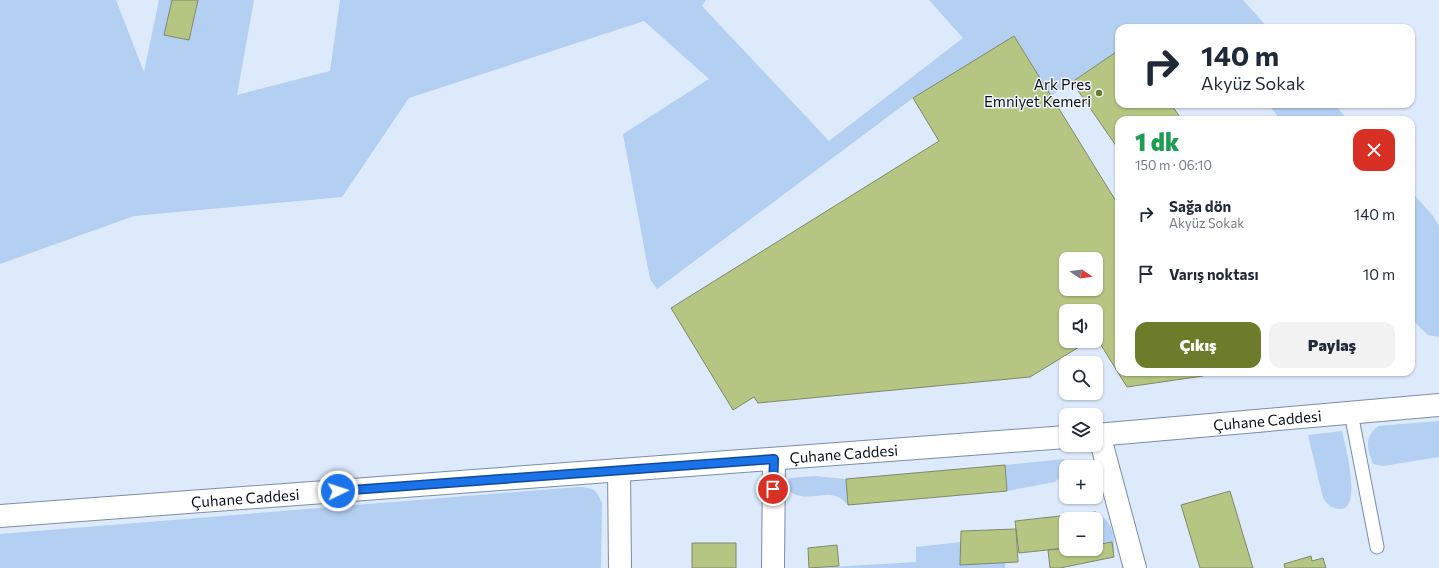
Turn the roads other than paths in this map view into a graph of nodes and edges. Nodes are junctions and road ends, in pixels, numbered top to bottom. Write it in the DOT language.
graph roads {
  1 [pos="1439,405"];
  2 [pos="1351,413"];
  3 [pos="1103,434"];
  4 [pos="1059,438"];
  5 [pos="1102,452"];
  6 [pos="774,459"];
  7 [pos="619,470"];
  8 [pos="0,516"];
  9 [pos="1376,547"];
  10 [pos="620,568"];
  11 [pos="773,568"];
  12 [pos="1136,568"];
  1 -- 2 [label="main road, Çuhane Caddesi"];
  2 -- 3 [label="main road, Çuhane Caddesi"];
  2 -- 9 [label="lane"];
  4 -- 6 [label="main road, Çuhane Caddesi"];
  5 -- 12 [label="main road"];
  6 -- 7 [label="main road, Çuhane Caddesi"];
  6 -- 11 [label="main road"];
  7 -- 8 [label="main road, Çuhane Caddesi"];
  7 -- 10 [label="main road"];
}
